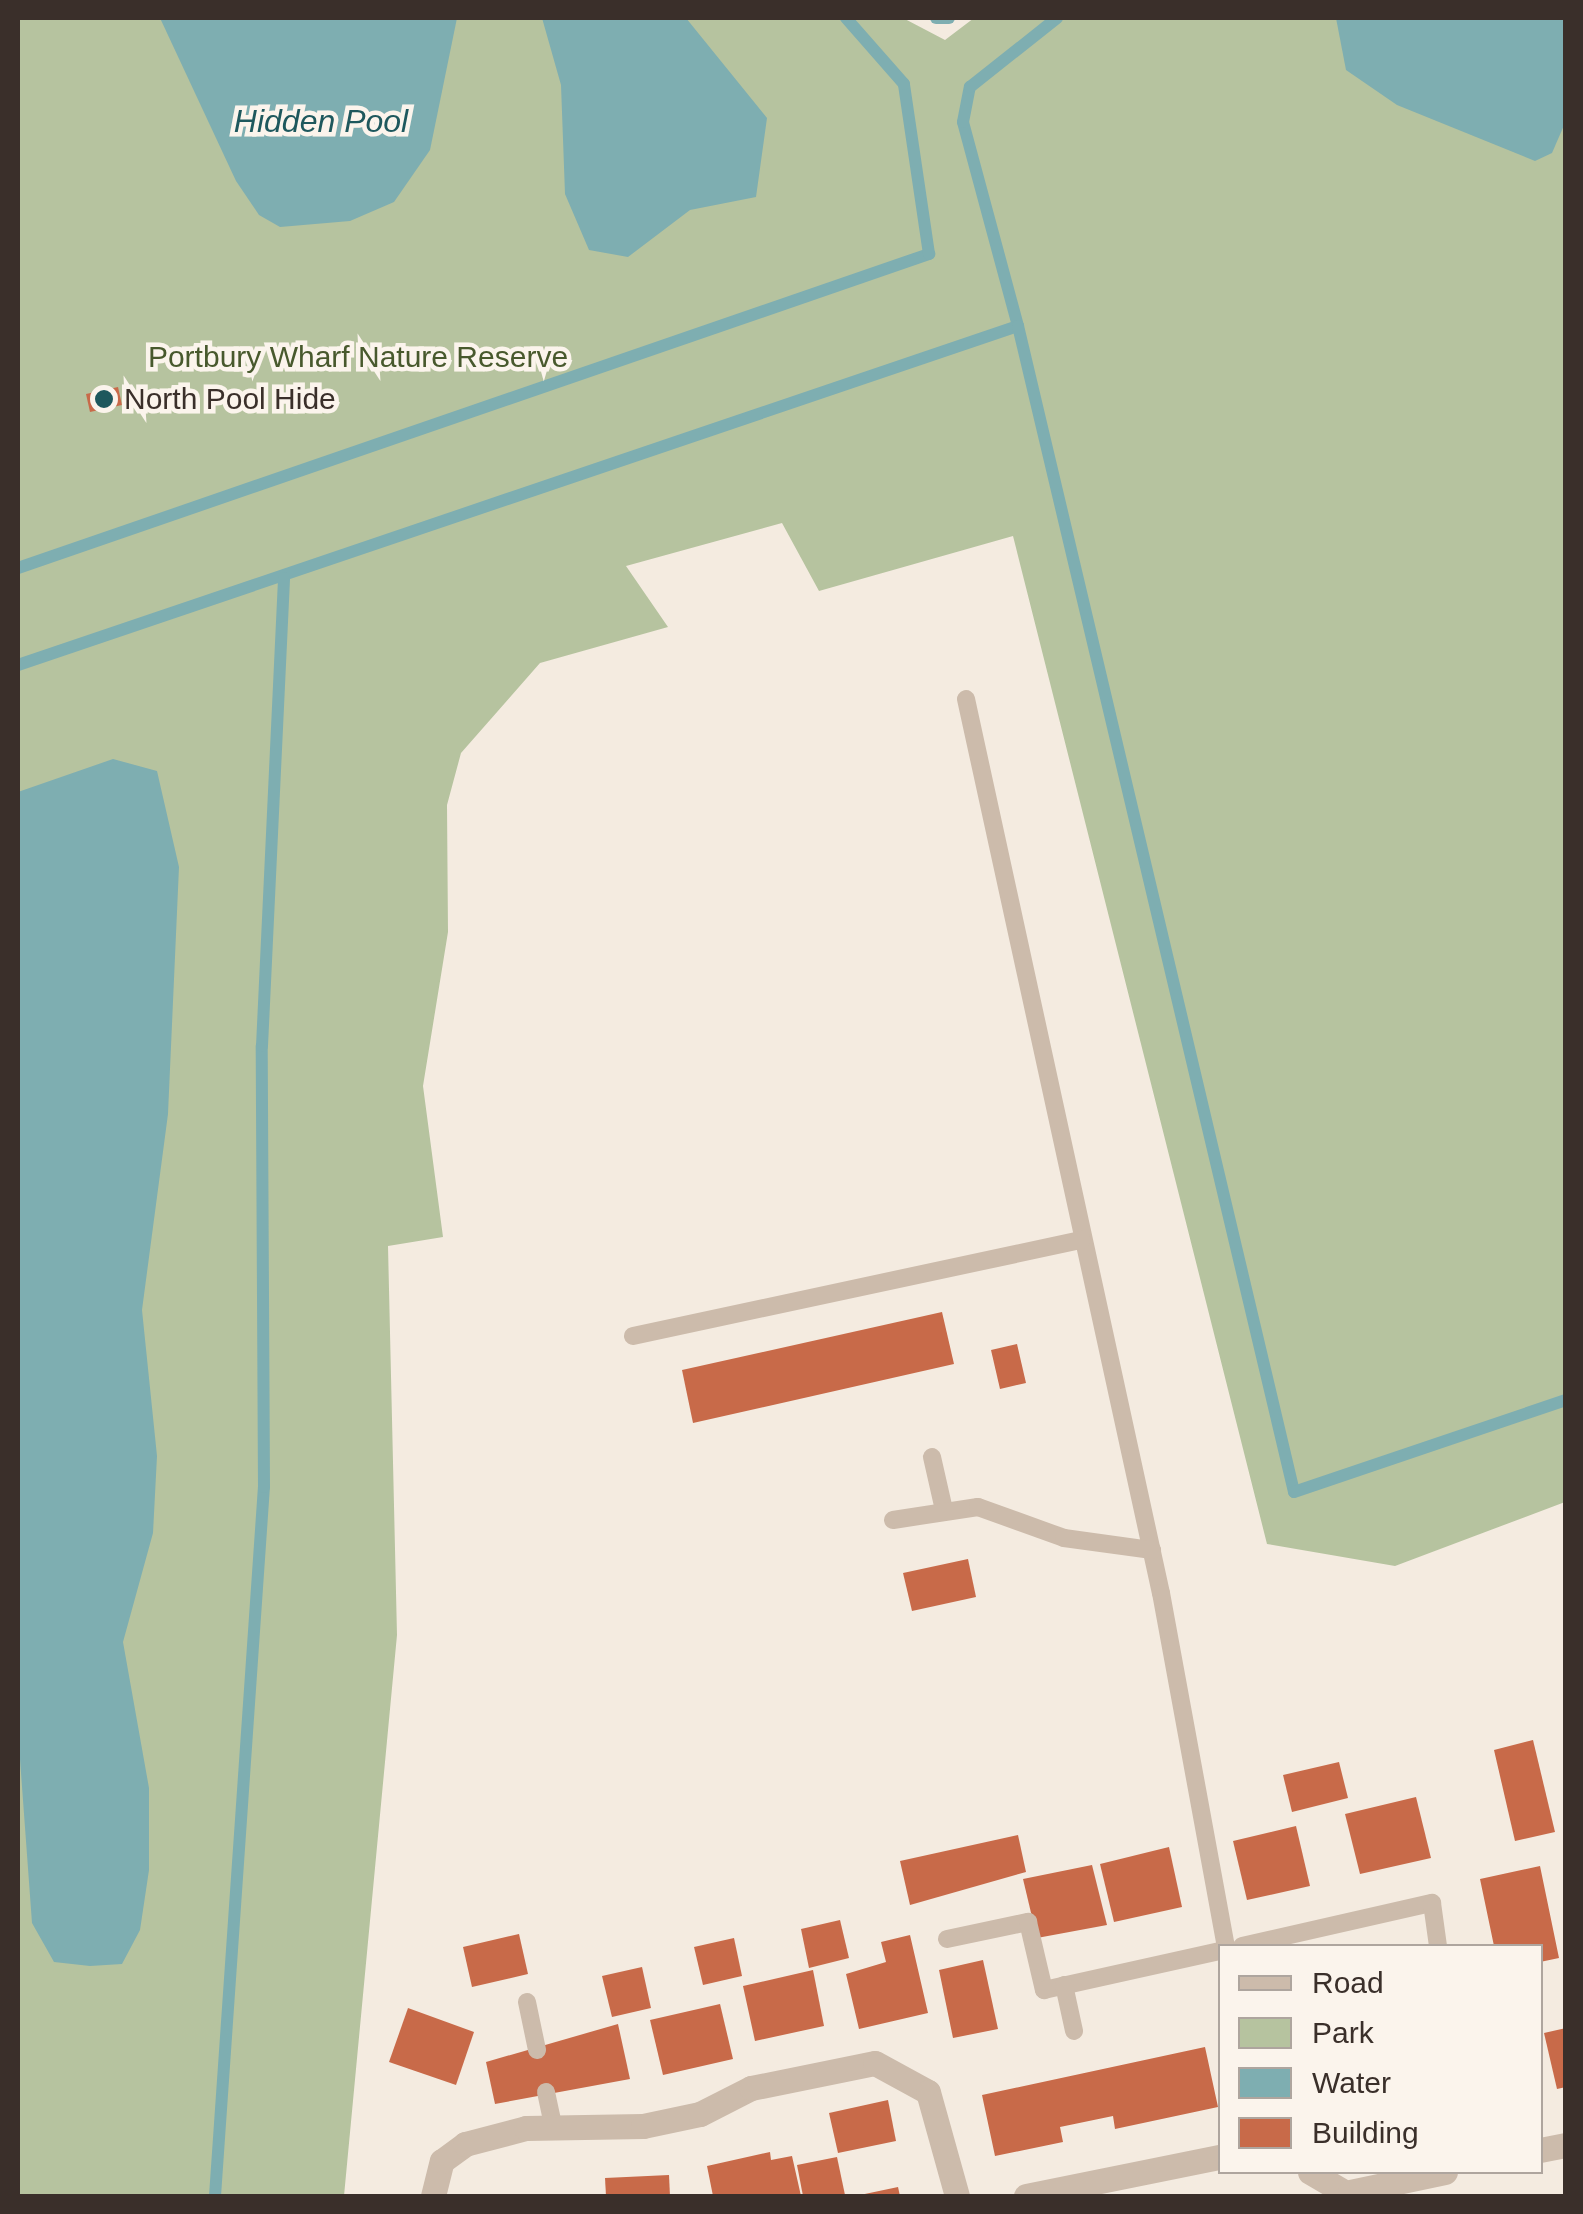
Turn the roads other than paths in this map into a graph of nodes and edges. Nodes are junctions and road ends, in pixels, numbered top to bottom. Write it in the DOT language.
graph roads {
  1 [pos="966,700"];
  2 [pos="1082,1240"];
  3 [pos="633,1336"];
  4 [pos="932,1457"];
  5 [pos="944,1510"];
  6 [pos="893,1520"];
  7 [pos="1152,1550"];
  8 [pos="947,1939"];
  9 [pos="1222,1944"];
  10 [pos="1251,1944"];
  11 [pos="1438,1944"];
  12 [pos="1218,1950"];
  13 [pos="1064,1986"];
  14 [pos="527,2002"];
  15 [pos="1074,2031"];
  16 [pos="537,2050"];
  17 [pos="546,2092"];
  18 [pos="552,2126"];
  19 [pos="1218,2157"];
  20 [pos="1314,2174"];
  21 [pos="1436,2174"];
  22 [pos="1351,2194"];
  23 [pos="433,2196"];
  24 [pos="958,2196"];
  25 [pos="1026,2196"];
  1 -- 2 [label="lane"];
  2 -- 3 [label="lane"];
  2 -- 7 [label="lane"];
  4 -- 5 [label="lane"];
  5 -- 6 [label="lane"];
  5 -- 7 [label="lane"];
  7 -- 9 [label="lane"];
  8 -- 13 [label="lane"];
  10 -- 11 [label="lane"];
  12 -- 13 [label="lane"];
  13 -- 15 [label="lane"];
  14 -- 16 [label="lane"];
  17 -- 18 [label="lane"];
  18 -- 23 [label="street"];
  18 -- 24 [label="street"];
  19 -- 25 [label="street"];
  20 -- 22 [label="street"];
  21 -- 22 [label="street"];
}
